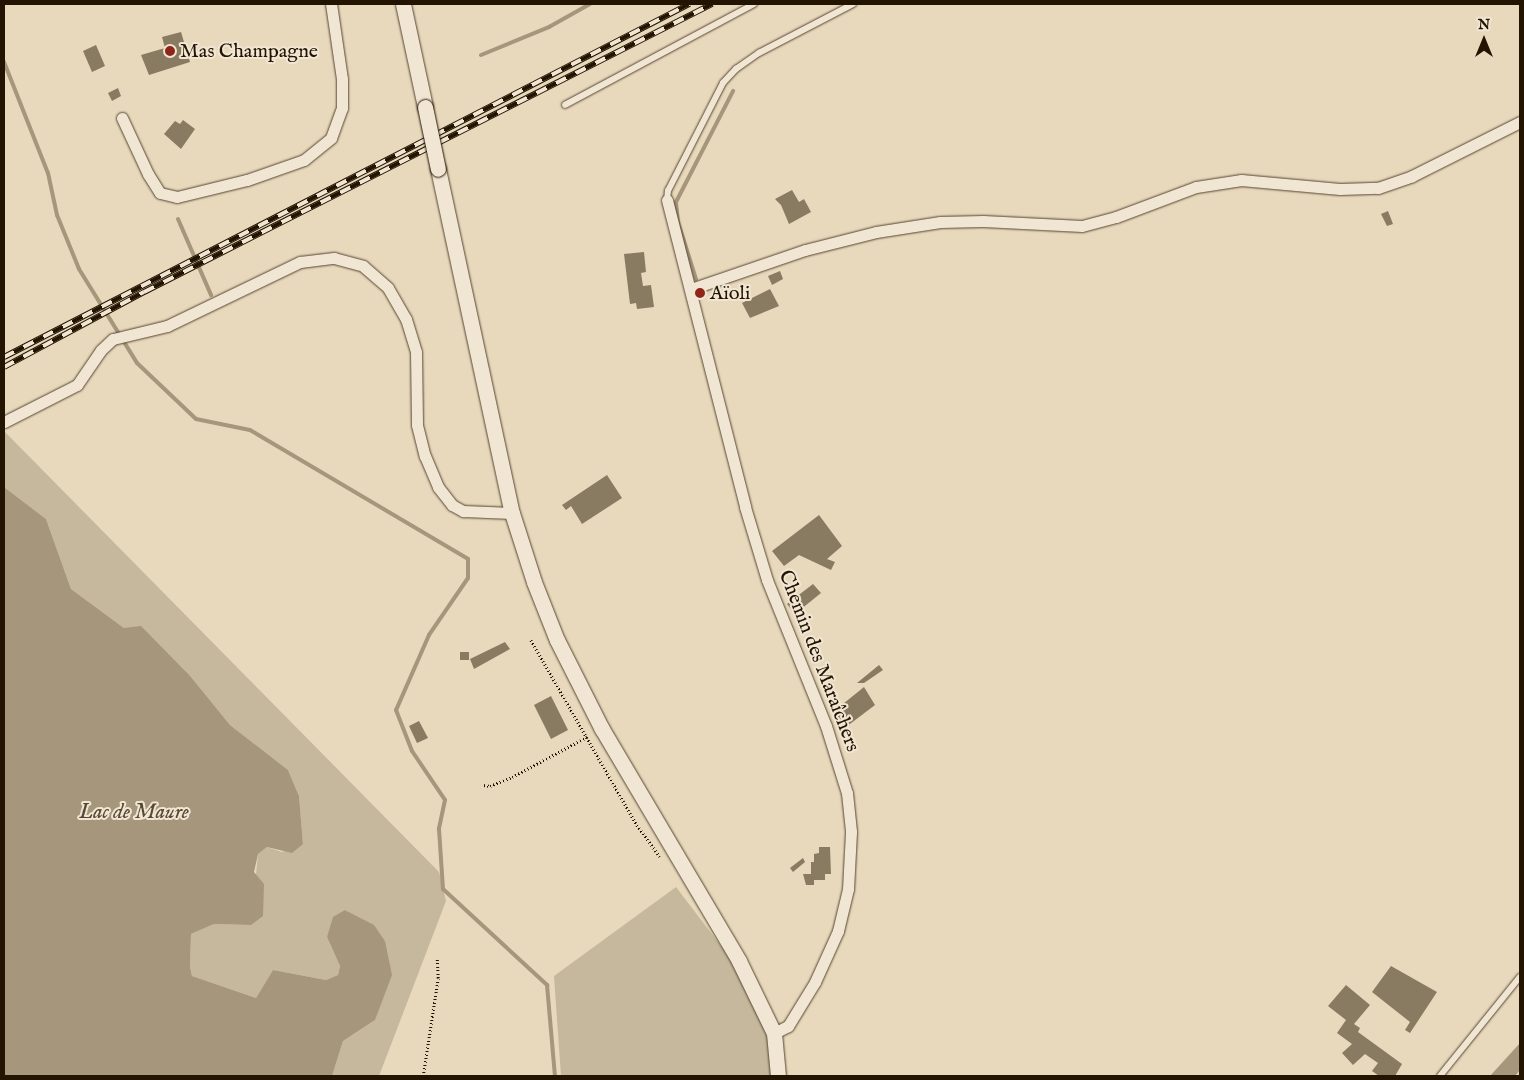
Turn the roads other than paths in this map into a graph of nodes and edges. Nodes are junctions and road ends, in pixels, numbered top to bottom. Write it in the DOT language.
graph roads {
  1 [pos="332,4"];
  2 [pos="403,4"];
  3 [pos="754,4"];
  4 [pos="853,4"];
  5 [pos="565,105"];
  6 [pos="122,118"];
  7 [pos="1520,122"];
  8 [pos="667,200"];
  9 [pos="690,289"];
  10 [pos="4,422"];
  11 [pos="512,513"];
  12 [pos="1520,977"];
  13 [pos="774,1033"];
  14 [pos="778,1076"];
  15 [pos="1440,1076"];
  1 -- 6 [label="street"];
  2 -- 11 [label="street, bridge"];
  3 -- 5 [label="lane"];
  4 -- 8 [label="lane"];
  7 -- 9 [label="street"];
  8 -- 9 [label="street, Chemin des Maraîchers"];
  9 -- 13 [label="street, Chemin des Maraîchers"];
  10 -- 11 [label="street"];
  11 -- 13 [label="street"];
  12 -- 15 [label="lane"];
  13 -- 14 [label="street"];
}
